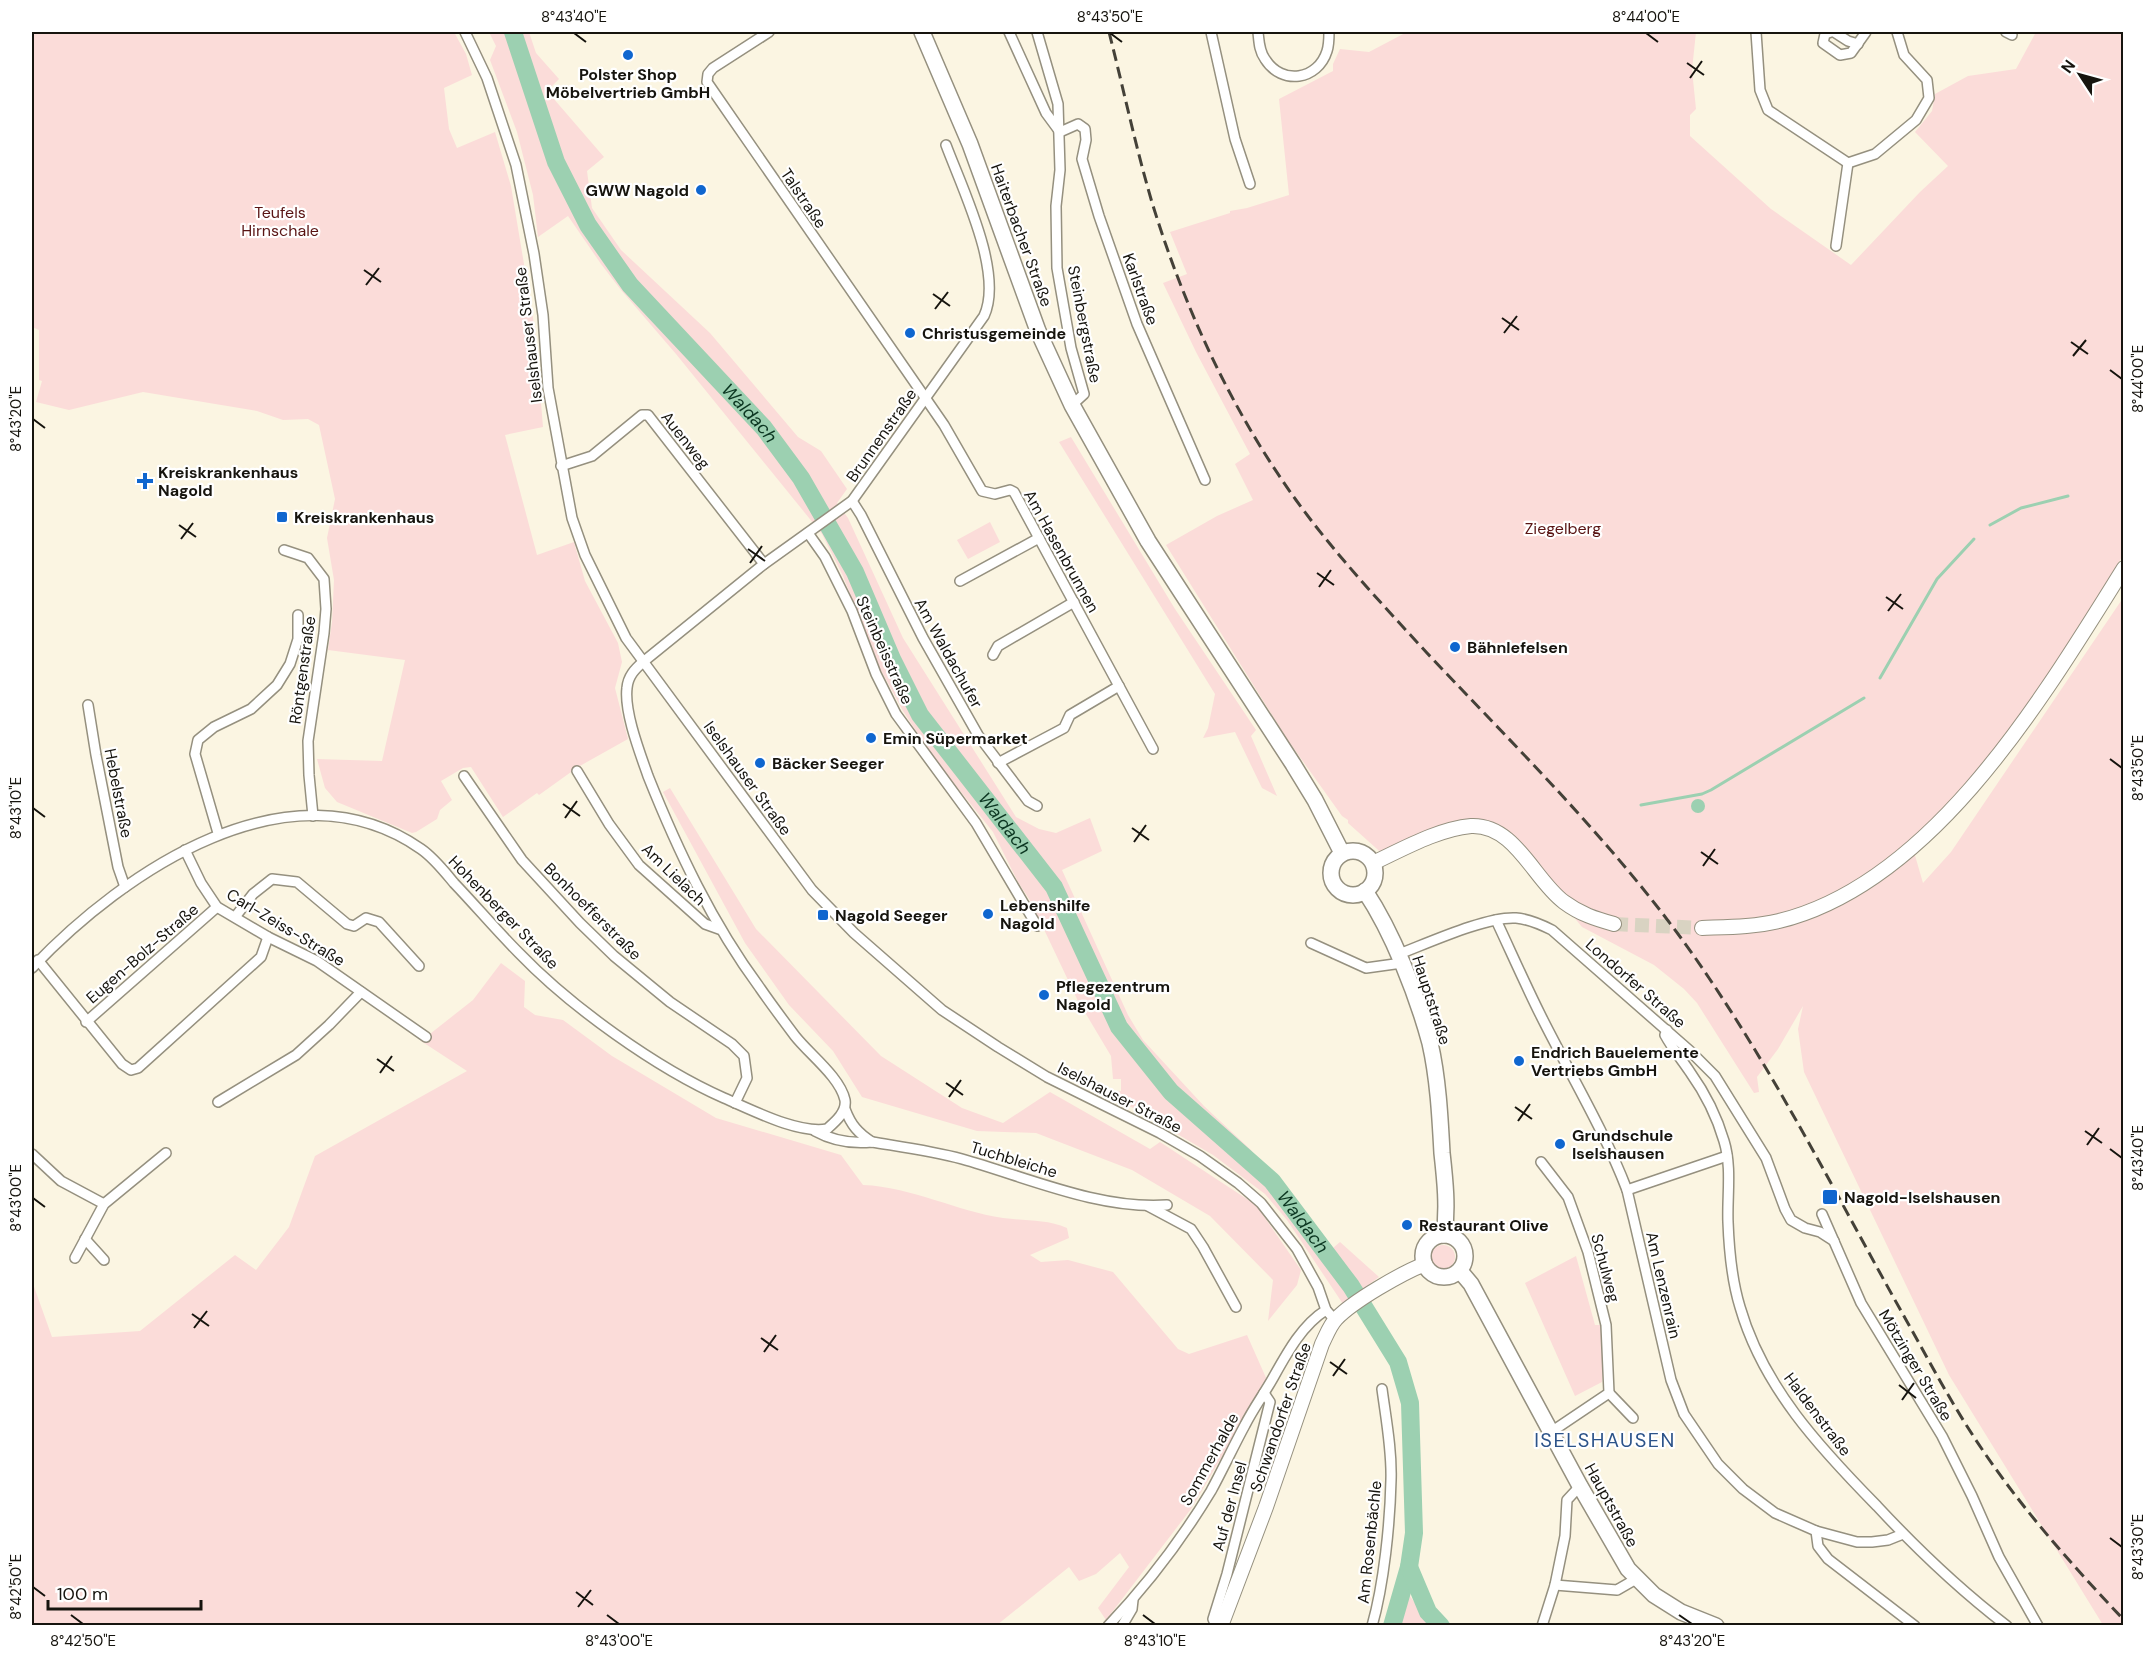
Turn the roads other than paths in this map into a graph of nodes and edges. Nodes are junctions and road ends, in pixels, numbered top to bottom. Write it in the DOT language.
graph roads {
  1 [pos="465,32"];
  2 [pos="769,32"];
  3 [pos="922,32"];
  4 [pos="1010,32"];
  5 [pos="1037,32"];
  6 [pos="1211,32"];
  7 [pos="1258,32"];
  8 [pos="1329,32"];
  9 [pos="1756,32"];
  10 [pos="1832,32"];
  11 [pos="1866,32"];
  12 [pos="1897,32"];
  13 [pos="1858,44"];
  14 [pos="1060,132"];
  15 [pos="946,145"];
  16 [pos="1848,164"];
  17 [pos="1250,184"];
  18 [pos="1836,246"];
  19 [pos="925,398"];
  20 [pos="1072,405"];
  21 [pos="561,466"];
  22 [pos="1205,480"];
  23 [pos="852,501"];
  24 [pos="808,533"];
  25 [pos="1039,538"];
  26 [pos="284,550"];
  27 [pos="764,564"];
  28 [pos="2124,568"];
  29 [pos="960,581"];
  30 [pos="1074,602"];
  31 [pos="298,615"];
  32 [pos="993,655"];
  33 [pos="644,662"];
  34 [pos="1119,686"];
  35 [pos="88,705"];
  36 [pos="1153,749"];
  37 [pos="998,763"];
  38 [pos="577,771"];
  39 [pos="464,776"];
  40 [pos="1037,806"];
  41 [pos="313,816"];
  42 [pos="219,833"];
  43 [pos="185,850"];
  44 [pos="1342,853"];
  45 [pos="1373,863"];
  46 [pos="125,887"];
  47 [pos="1365,891"];
  48 [pos="218,907"];
  49 [pos="235,917"];
  50 [pos="1496,920"];
  51 [pos="1614,924"];
  52 [pos="1037,926"];
  53 [pos="1702,928"];
  54 [pos="719,929"];
  55 [pos="268,937"];
  56 [pos="1311,943"];
  57 [pos="1400,958"];
  58 [pos="35,964"];
  59 [pos="419,966"];
  60 [pos="361,992"];
  61 [pos="86,1022"];
  62 [pos="1667,1030"];
  63 [pos="426,1037"];
  64 [pos="218,1102"];
  65 [pos="735,1103"];
  66 [pos="845,1109"];
  67 [pos="815,1131"];
  68 [pos="872,1142"];
  69 [pos="166,1153"];
  70 [pos="32,1154"];
  71 [pos="1727,1156"];
  72 [pos="1541,1162"];
  73 [pos="1627,1190"];
  74 [pos="104,1204"];
  75 [pos="1167,1205"];
  76 [pos="1148,1206"];
  77 [pos="1822,1214"];
  78 [pos="1444,1235"];
  79 [pos="85,1239"];
  80 [pos="1834,1241"];
  81 [pos="75,1258"];
  82 [pos="104,1260"];
  83 [pos="1425,1264"];
  84 [pos="1460,1271"];
  85 [pos="1236,1307"];
  86 [pos="1331,1315"];
  87 [pos="1382,1389"];
  88 [pos="1264,1393"];
  89 [pos="1609,1394"];
  90 [pos="1633,1418"];
  91 [pos="1551,1431"];
  92 [pos="1580,1486"];
  93 [pos="1816,1531"];
  94 [pos="1903,1534"];
  95 [pos="1636,1579"];
  96 [pos="1555,1585"];
  97 [pos="1133,1599"];
  98 [pos="1108,1626"];
  99 [pos="1122,1626"];
  100 [pos="1219,1626"];
  101 [pos="1372,1626"];
  102 [pos="1542,1626"];
  103 [pos="1716,1626"];
  104 [pos="1915,1626"];
  105 [pos="2007,1626"];
  106 [pos="2038,1626"];
  1 -- 21 [label="street, Iselshauser Straße"];
  2 -- 19 [label="street, Talstraße"];
  3 -- 20 [label="main road, Haiterbacher Straße"];
  4 -- 14 [label="street"];
  5 -- 14 [label="street, Steinbergstraße"];
  6 -- 17 [label="street"];
  7 -- 8 [label="street"];
  9 -- 16 [label="street"];
  10 -- 13 [label="street"];
  10 -- 13 [label="street"];
  11 -- 13 [label="street"];
  12 -- 16 [label="street"];
  14 -- 20 [label="street, Steinbergstraße"];
  14 -- 22 [label="street, Karlstraße"];
  15 -- 19 [label="street, Brunnenstraße"];
  16 -- 18 [label="street"];
  19 -- 23 [label="street, Brunnenstraße"];
  19 -- 25 [label="street, Am Hasenbrunnen"];
  20 -- 44 [label="main road, Haiterbacher Straße"];
  21 -- 27 [label="street, Auenweg"];
  21 -- 33 [label="street, Iselshauser Straße"];
  23 -- 24 [label="street, Brunnenstraße"];
  23 -- 37 [label="street, Am Waldachufer"];
  24 -- 27 [label="street, Brunnenstraße"];
  24 -- 52 [label="street, Steinbeisstraße"];
  25 -- 29 [label="street"];
  25 -- 30 [label="street, Am Hasenbrunnen"];
  26 -- 41 [label="street, Röntgenstraße"];
  27 -- 33 [label="street, Brunnenstraße"];
  28 -- 53 [label="street"];
  30 -- 32 [label="street"];
  30 -- 34 [label="street, Am Hasenbrunnen"];
  31 -- 42 [label="street"];
  33 -- 54 [label="street"];
  33 -- 86 [label="street, Iselshauser Straße"];
  34 -- 36 [label="street, Am Hasenbrunnen"];
  34 -- 37 [label="street"];
  35 -- 46 [label="street, Hebelstraße"];
  37 -- 40 [label="street, Am Waldachufer"];
  38 -- 54 [label="street, Am Lielach"];
  39 -- 65 [label="street, Bonhoefferstraße"];
  41 -- 42 [label="street, Hohenberger Straße"];
  41 -- 65 [label="street, Hohenberger Straße"];
  42 -- 43 [label="street, Hohenberger Straße"];
  43 -- 46 [label="street, Hohenberger Straße"];
  43 -- 48 [label="street, Carl-Zeiss-Straße"];
  44 -- 45 [label="main road"];
  44 -- 47 [label="main road"];
  45 -- 47 [label="main road"];
  45 -- 51 [label="street"];
  46 -- 58 [label="street, Hohenberger Straße"];
  47 -- 57 [label="main road, Hauptstraße"];
  48 -- 49 [label="street, Carl-Zeiss-Straße"];
  48 -- 61 [label="street, Eugen-Bolz-Straße"];
  49 -- 55 [label="street, Carl-Zeiss-Straße"];
  49 -- 59 [label="street"];
  50 -- 57 [label="street, Londorfer Straße"];
  50 -- 62 [label="street, Londorfer Straße"];
  50 -- 73 [label="street, Am Lenzenrain"];
  54 -- 66 [label="street"];
  55 -- 60 [label="street, Carl-Zeiss-Straße"];
  55 -- 61 [label="street"];
  56 -- 57 [label="street, Londorfer Straße"];
  57 -- 78 [label="main road, Hauptstraße"];
  58 -- 61 [label="street"];
  60 -- 63 [label="street, Carl-Zeiss-Straße"];
  60 -- 64 [label="street"];
  62 -- 71 [label="street, Haldenstraße"];
  62 -- 80 [label="street, Londorfer Straße"];
  65 -- 67 [label="street, Hohenberger Straße"];
  66 -- 67 [label="street"];
  66 -- 68 [label="street"];
  67 -- 68 [label="street, Tuchbleiche"];
  68 -- 76 [label="street, Tuchbleiche"];
  69 -- 74 [label="street"];
  70 -- 74 [label="street"];
  71 -- 73 [label="street"];
  71 -- 94 [label="street, Haldenstraße"];
  72 -- 89 [label="street, Schulweg"];
  73 -- 93 [label="street, Am Lenzenrain"];
  74 -- 79 [label="street"];
  75 -- 76 [label="street, Tuchbleiche"];
  76 -- 85 [label="street, Tuchbleiche"];
  77 -- 80 [label="street, Mötzinger Straße"];
  78 -- 83 [label="main road"];
  78 -- 84 [label="main road"];
  79 -- 81 [label="street"];
  79 -- 82 [label="street"];
  80 -- 106 [label="street, Mötzinger Straße"];
  83 -- 84 [label="main road"];
  83 -- 86 [label="street, Schwandorfer Straße"];
  84 -- 91 [label="main road, Hauptstraße"];
  86 -- 88 [label="street, Sommerhalde"];
  86 -- 100 [label="street, Schwandorfer Straße"];
  87 -- 101 [label="street, Am Rosenbächle"];
  88 -- 97 [label="street, Sommerhalde"];
  88 -- 100 [label="street, Auf der Insel"];
  89 -- 90 [label="street"];
  89 -- 91 [label="street"];
  91 -- 92 [label="main road, Hauptstraße"];
  92 -- 95 [label="main road, Hauptstraße"];
  92 -- 96 [label="street"];
  93 -- 94 [label="street, Am Lenzenrain"];
  93 -- 104 [label="street"];
  94 -- 105 [label="street, Haldenstraße"];
  95 -- 96 [label="street"];
  95 -- 103 [label="main road, Hauptstraße"];
  96 -- 102 [label="street"];
  97 -- 98 [label="street"];
  97 -- 99 [label="street, Sommerhalde"];
}
